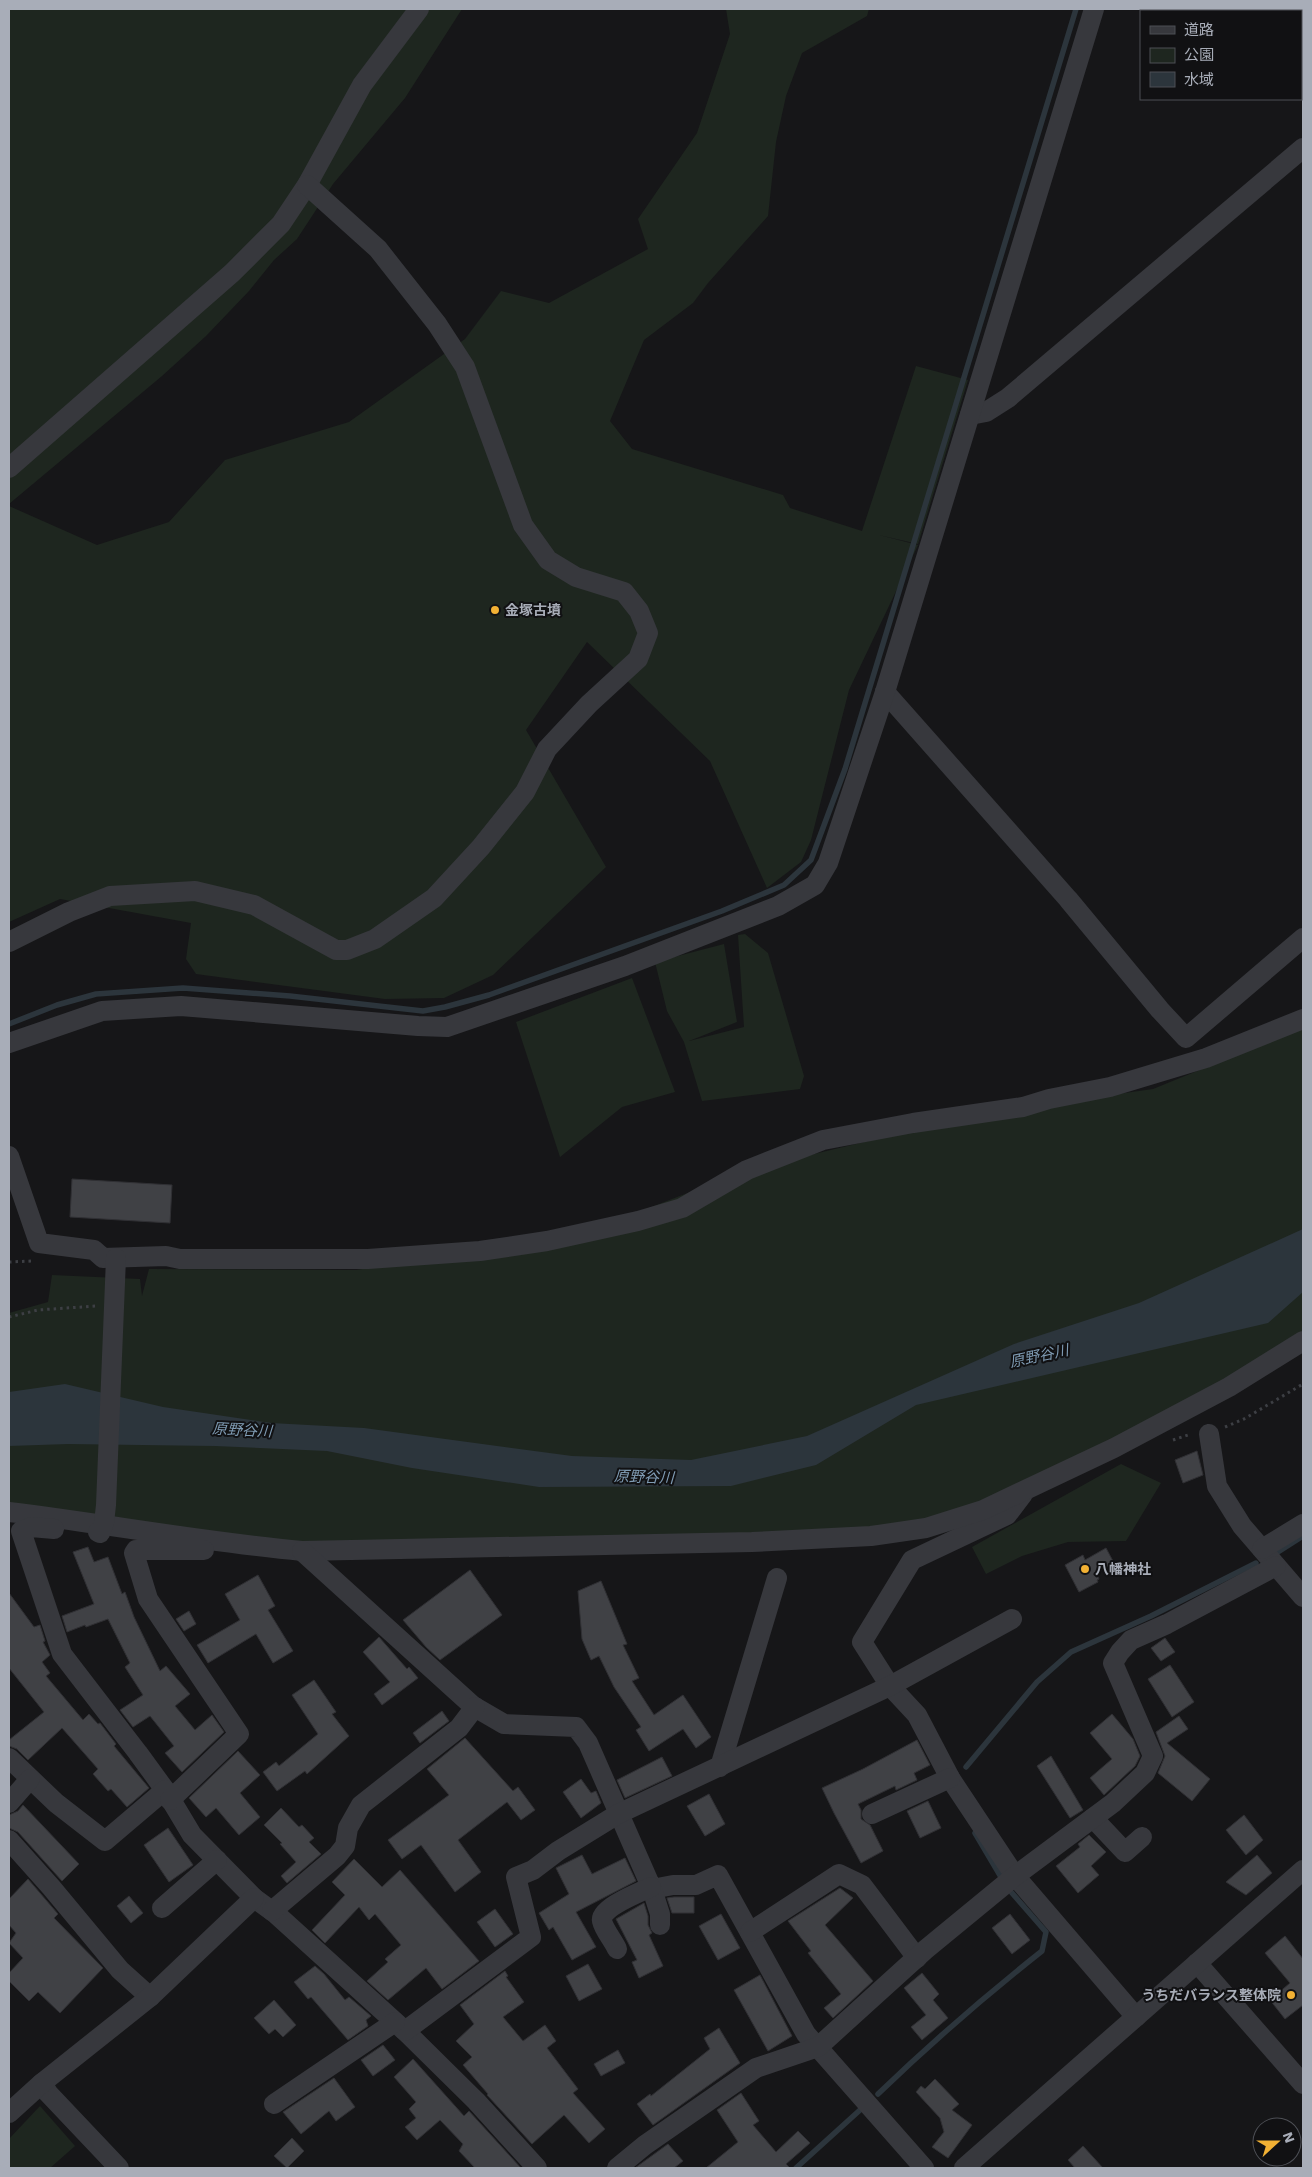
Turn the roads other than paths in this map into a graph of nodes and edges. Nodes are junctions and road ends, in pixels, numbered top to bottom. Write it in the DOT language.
graph roads {
  1 [pos="419,9"];
  2 [pos="1094,9"];
  3 [pos="1303,148"];
  4 [pos="307,185"];
  5 [pos="970,415"];
  6 [pos="9,468"];
  7 [pos="885,692"];
  8 [pos="1303,938"];
  9 [pos="9,942"];
  10 [pos="1303,1019"];
  11 [pos="9,1043"];
  12 [pos="9,1156"];
  13 [pos="116,1258"];
  14 [pos="1303,1341"];
  15 [pos="1209,1434"];
  16 [pos="1026,1490"];
  17 [pos="9,1512"];
  18 [pos="105,1514"];
  19 [pos="1303,1524"];
  20 [pos="16,1528"];
  21 [pos="229,1544"];
  22 [pos="1262,1549"];
  23 [pos="302,1551"];
  24 [pos="1276,1566"];
  25 [pos="777,1578"];
  26 [pos="1303,1598"];
  27 [pos="1012,1619"];
  28 [pos="890,1686"];
  29 [pos="475,1707"];
  30 [pos="9,1758"];
  31 [pos="720,1766"];
  32 [pos="30,1778"];
  33 [pos="950,1778"];
  34 [pos="168,1795"];
  35 [pos="9,1803"];
  36 [pos="618,1814"];
  37 [pos="872,1814"];
  38 [pos="1093,1818"];
  39 [pos="1142,1837"];
  40 [pos="9,1840"];
  41 [pos="217,1860"];
  42 [pos="1303,1870"];
  43 [pos="1016,1876"];
  44 [pos="652,1888"];
  45 [pos="254,1898"];
  46 [pos="162,1908"];
  47 [pos="272,1911"];
  48 [pos="660,1925"];
  49 [pos="750,1932"];
  50 [pos="617,1948"];
  51 [pos="917,1958"];
  52 [pos="1197,1963"];
  53 [pos="150,1997"];
  54 [pos="1136,2017"];
  55 [pos="400,2027"];
  56 [pos="818,2047"];
  57 [pos="42,2083"];
  58 [pos="1303,2084"];
  59 [pos="274,2104"];
  60 [pos="9,2113"];
  61 [pos="118,2168"];
  62 [pos="537,2168"];
  63 [pos="617,2168"];
  64 [pos="924,2168"];
  65 [pos="964,2168"];
  1 -- 4 [label="street"];
  2 -- 5 [label="street"];
  3 -- 5 [label="street"];
  4 -- 6 [label="street"];
  4 -- 9 [label="street"];
  5 -- 7 [label="street"];
  7 -- 8 [label="street"];
  7 -- 11 [label="street"];
  10 -- 13 [label="street"];
  12 -- 13 [label="street"];
  13 -- 18 [label="street"];
  14 -- 16 [label="street"];
  15 -- 22 [label="street"];
  16 -- 23 [label="street"];
  16 -- 28 [label="street"];
  17 -- 18 [label="street"];
  18 -- 20 [label="street"];
  18 -- 21 [label="street"];
  19 -- 22 [label="street"];
  20 -- 34 [label="street"];
  21 -- 23 [label="street"];
  21 -- 34 [label="street"];
  22 -- 24 [label="street"];
  23 -- 29 [label="street"];
  24 -- 26 [label="street"];
  24 -- 38 [label="street"];
  25 -- 31 [label="street"];
  27 -- 28 [label="street"];
  28 -- 31 [label="street"];
  28 -- 33 [label="street"];
  29 -- 36 [label="street"];
  29 -- 47 [label="street"];
  30 -- 32 [label="street"];
  31 -- 36 [label="street"];
  32 -- 34 [label="street"];
  32 -- 35 [label="street"];
  33 -- 37 [label="street"];
  33 -- 43 [label="street"];
  34 -- 41 [label="street"];
  36 -- 44 [label="street"];
  36 -- 55 [label="street"];
  38 -- 39 [label="street"];
  38 -- 43 [label="street"];
  40 -- 53 [label="street"];
  41 -- 45 [label="street"];
  41 -- 46 [label="street"];
  42 -- 52 [label="street"];
  43 -- 51 [label="street"];
  43 -- 54 [label="street"];
  44 -- 48 [label="street"];
  44 -- 49 [label="street"];
  44 -- 50 [label="street"];
  45 -- 47 [label="street"];
  45 -- 53 [label="street"];
  47 -- 55 [label="street"];
  49 -- 51 [label="street"];
  49 -- 56 [label="street"];
  51 -- 56 [label="street"];
  52 -- 54 [label="street"];
  52 -- 58 [label="street"];
  53 -- 57 [label="street"];
  54 -- 65 [label="street"];
  55 -- 59 [label="street"];
  55 -- 62 [label="street"];
  56 -- 63 [label="street"];
  56 -- 64 [label="street"];
  57 -- 60 [label="street"];
  57 -- 61 [label="street"];
}
